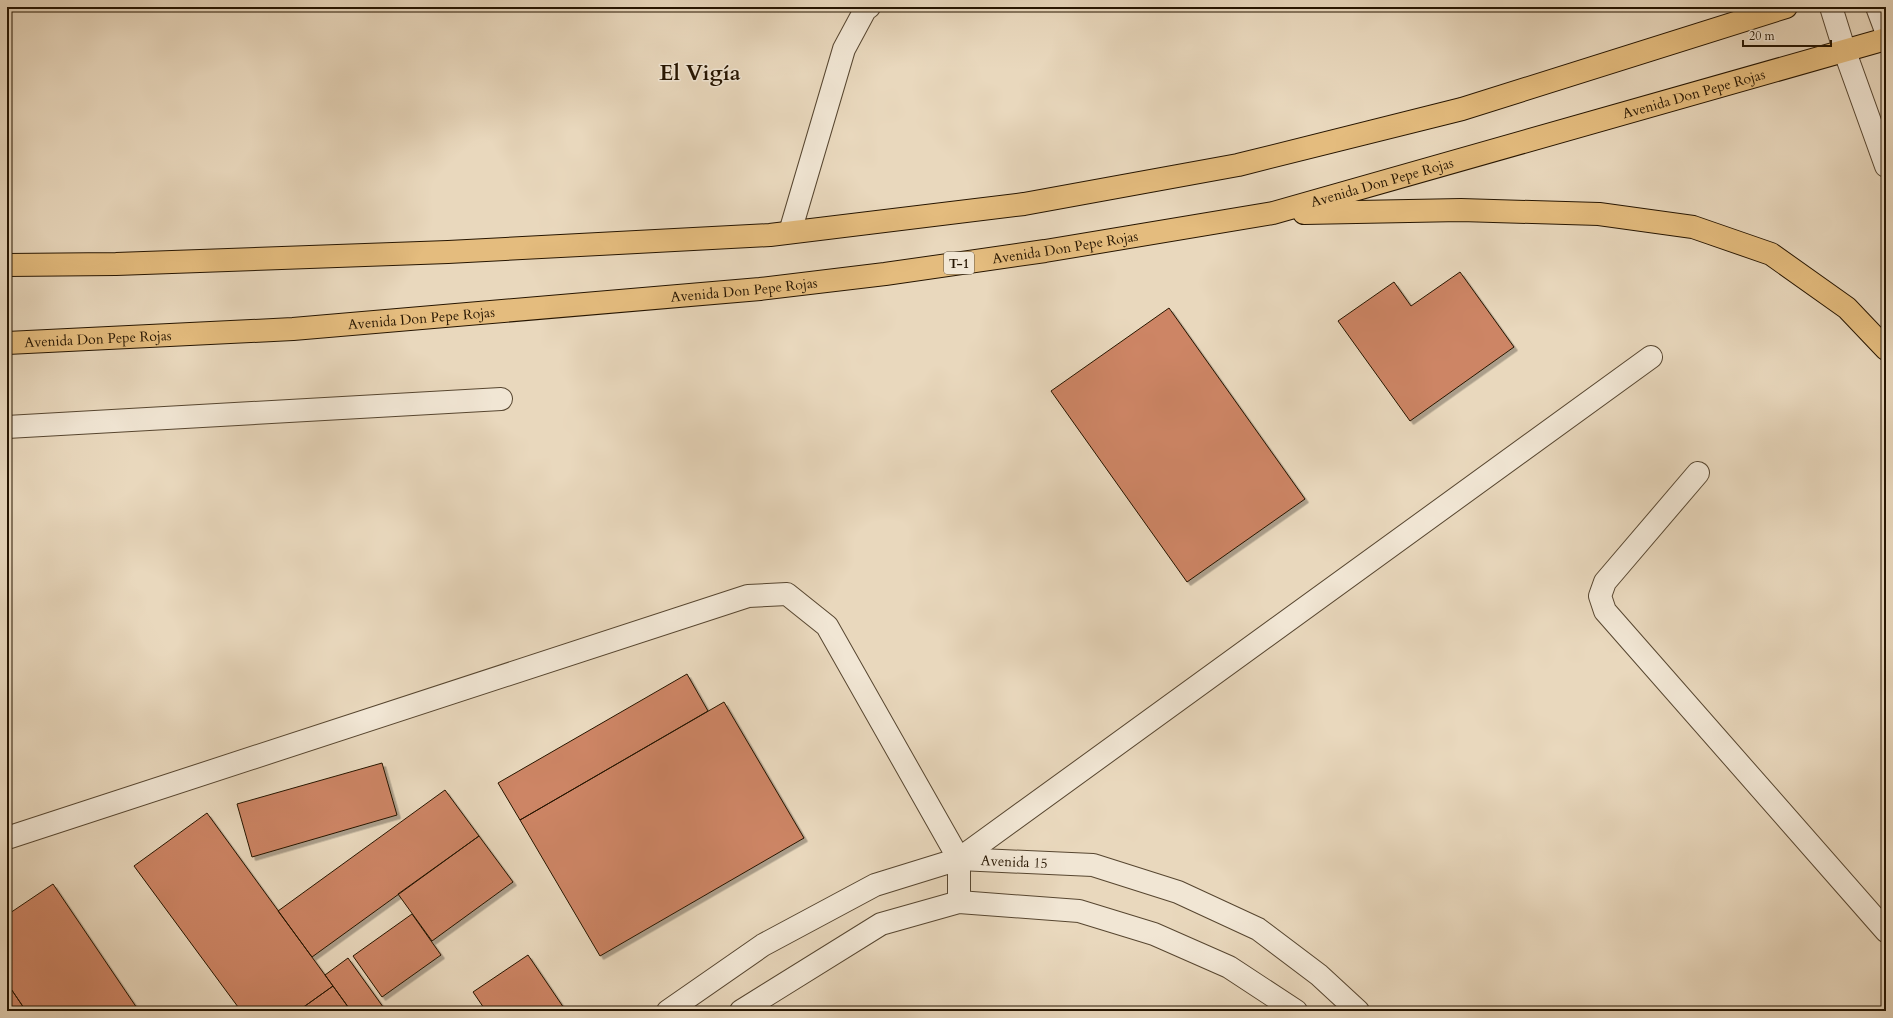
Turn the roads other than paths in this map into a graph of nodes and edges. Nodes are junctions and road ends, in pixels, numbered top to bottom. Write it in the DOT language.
graph roads {
  1 [pos="869,7"];
  2 [pos="1786,7"];
  3 [pos="1831,7"];
  4 [pos="1877,7"];
  5 [pos="1886,31"];
  6 [pos="1886,39"];
  7 [pos="1845,52"];
  8 [pos="1886,166"];
  9 [pos="1273,213"];
  10 [pos="790,232"];
  11 [pos="7,265"];
  12 [pos="7,343"];
  13 [pos="1886,349"];
  14 [pos="1651,357"];
  15 [pos="501,399"];
  16 [pos="7,427"];
  17 [pos="1698,473"];
  18 [pos="7,838"];
  19 [pos="958,859"];
  20 [pos="959,902"];
  21 [pos="1886,931"];
  22 [pos="750,1009"];
  23 [pos="668,1011"];
  24 [pos="1296,1011"];
  25 [pos="1358,1011"];
  1 -- 10 [label="street"];
  2 -- 10 [label="highway"];
  3 -- 7 [label="street"];
  4 -- 5 [label="street"];
  6 -- 7 [label="highway, Avenida Don Pepe Rojas / T-1"];
  7 -- 8 [label="street"];
  7 -- 9 [label="highway, Avenida Don Pepe Rojas / T-1"];
  9 -- 12 [label="highway, Avenida Don Pepe Rojas / T-1"];
  9 -- 13 [label="highway"];
  10 -- 11 [label="highway"];
  14 -- 19 [label="street"];
  15 -- 16 [label="street"];
  17 -- 21 [label="street"];
  18 -- 19 [label="street"];
  19 -- 20 [label="street"];
  19 -- 23 [label="street, Avenida 15"];
  19 -- 25 [label="street, Avenida 15"];
  20 -- 22 [label="street"];
  20 -- 24 [label="street"];
}
